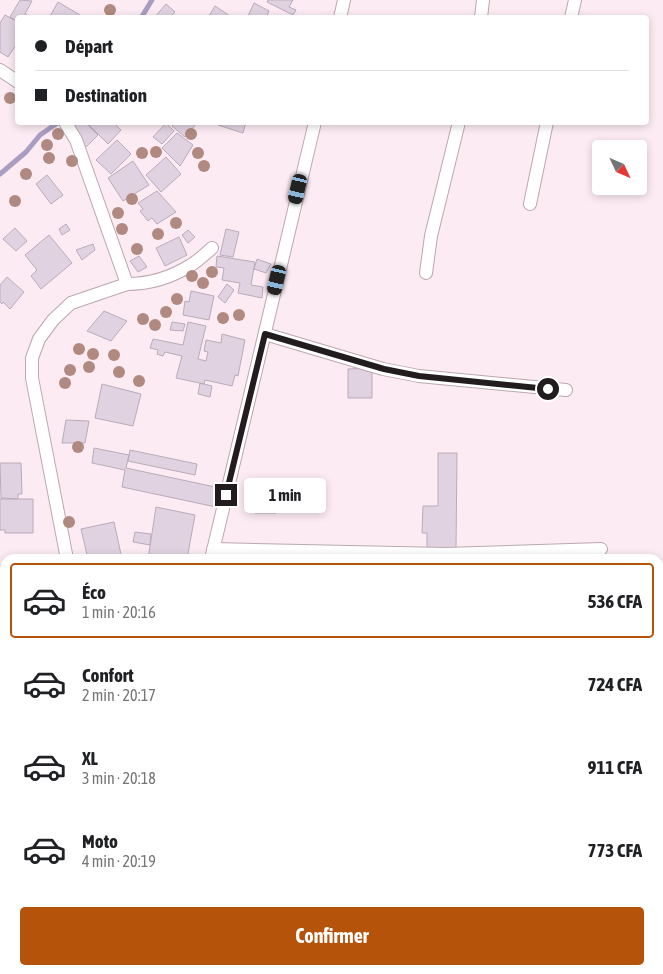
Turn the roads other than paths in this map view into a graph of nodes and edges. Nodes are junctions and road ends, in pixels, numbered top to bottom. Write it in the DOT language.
graph roads {
  1 [pos="344,0"];
  2 [pos="483,0"];
  3 [pos="576,0"];
  4 [pos="341,15"];
  5 [pos="481,15"];
  6 [pos="572,15"];
  7 [pos="0,70"];
  8 [pos="15,80"];
  9 [pos="67,125"];
  10 [pos="314,125"];
  11 [pos="458,125"];
  12 [pos="546,125"];
  13 [pos="530,204"];
  14 [pos="212,248"];
  15 [pos="426,273"];
  16 [pos="127,284"];
  17 [pos="265,334"];
  18 [pos="566,390"];
  19 [pos="601,549"];
  20 [pos="66,554"];
  21 [pos="212,554"];
  1 -- 4 [label="street"];
  2 -- 5 [label="street"];
  3 -- 6 [label="street"];
  7 -- 8 [label="street"];
  9 -- 16 [label="street"];
  10 -- 17 [label="street"];
  11 -- 15 [label="street"];
  12 -- 13 [label="street"];
  14 -- 16 [label="street"];
  16 -- 20 [label="street"];
  17 -- 18 [label="street"];
  17 -- 21 [label="street"];
  19 -- 21 [label="street"];
}
